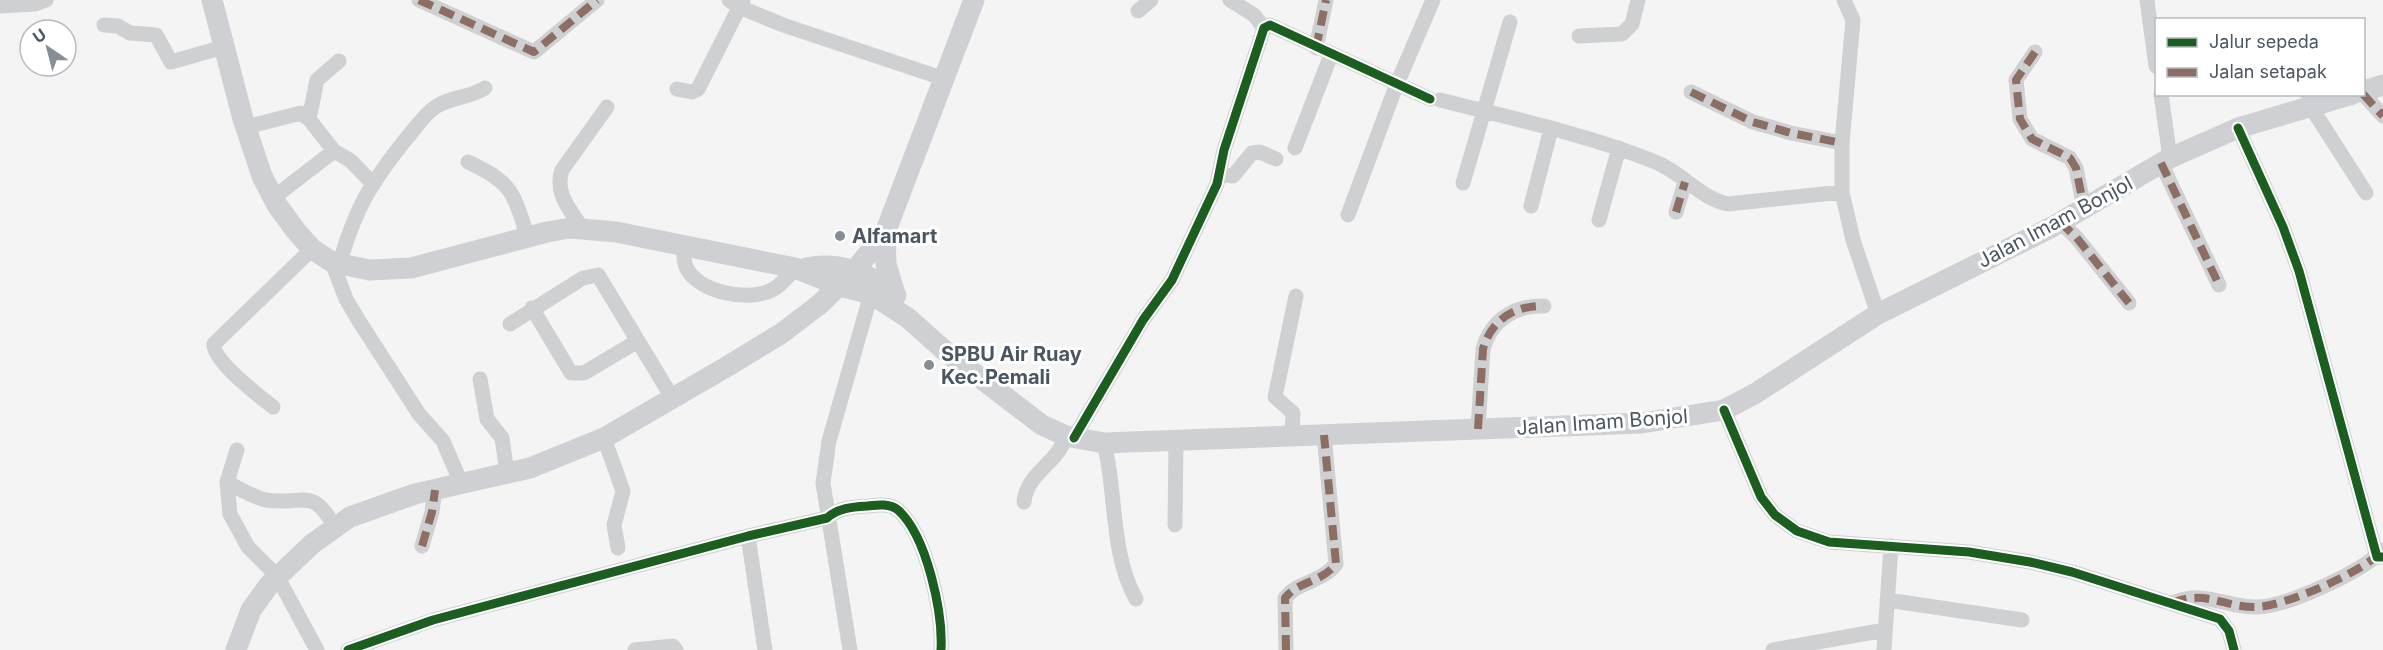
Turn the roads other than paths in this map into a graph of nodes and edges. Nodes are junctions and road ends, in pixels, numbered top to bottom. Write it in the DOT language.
graph roads {
  1 [pos="46,0"];
  2 [pos="212,0"];
  3 [pos="419,0"];
  4 [pos="597,0"];
  5 [pos="974,0"];
  6 [pos="1151,0"];
  7 [pos="1230,0"];
  8 [pos="1326,0"];
  9 [pos="1433,0"];
  10 [pos="1638,0"];
  11 [pos="2147,0"];
  12 [pos="737,2"];
  13 [pos="1849,3"];
  14 [pos="0,6"];
  15 [pos="1138,10"];
  16 [pos="1510,22"];
  17 [pos="104,25"];
  18 [pos="1264,28"];
  19 [pos="1579,36"];
  20 [pos="224,47"];
  21 [pos="1316,48"];
  22 [pos="2035,52"];
  23 [pos="2155,53"];
  24 [pos="1330,55"];
  25 [pos="339,61"];
  26 [pos="945,79"];
  27 [pos="2383,85"];
  28 [pos="1396,86"];
  29 [pos="485,88"];
  30 [pos="676,89"];
  31 [pos="1691,92"];
  32 [pos="2365,92"];
  33 [pos="2365,95"];
  34 [pos="2161,96"];
  35 [pos="2340,96"];
  36 [pos="2309,101"];
  37 [pos="607,107"];
  38 [pos="1485,111"];
  39 [pos="2383,116"];
  40 [pos="309,119"];
  41 [pos="246,127"];
  42 [pos="2238,128"];
  43 [pos="1551,129"];
  44 [pos="1842,143"];
  45 [pos="1295,148"];
  46 [pos="1619,148"];
  47 [pos="334,151"];
  48 [pos="1276,159"];
  49 [pos="2166,161"];
  50 [pos="468,162"];
  51 [pos="1220,174"];
  52 [pos="1685,182"];
  53 [pos="372,183"];
  54 [pos="1463,183"];
  55 [pos="1842,192"];
  56 [pos="2366,193"];
  57 [pos="273,198"];
  58 [pos="1531,206"];
  59 [pos="2084,208"];
  60 [pos="1676,212"];
  61 [pos="1348,215"];
  62 [pos="1599,220"];
  63 [pos="2060,222"];
  64 [pos="583,229"];
  65 [pos="885,233"];
  66 [pos="528,238"];
  67 [pos="683,246"];
  68 [pos="312,249"];
  69 [pos="336,264"];
  70 [pos="798,268"];
  71 [pos="855,270"];
  72 [pos="2219,285"];
  73 [pos="840,286"];
  74 [pos="871,294"];
  75 [pos="895,294"];
  76 [pos="1296,296"];
  77 [pos="2128,303"];
  78 [pos="1545,306"];
  79 [pos="532,308"];
  80 [pos="1878,314"];
  81 [pos="510,324"];
  82 [pos="918,328"];
  83 [pos="636,342"];
  84 [pos="480,378"];
  85 [pos="673,399"];
  86 [pos="273,407"];
  87 [pos="1724,410"];
  88 [pos="1478,429"];
  89 [pos="1324,435"];
  90 [pos="1292,436"];
  91 [pos="1070,437"];
  92 [pos="604,438"];
  93 [pos="1176,442"];
  94 [pos="1104,443"];
  95 [pos="237,450"];
  96 [pos="507,473"];
  97 [pos="227,483"];
  98 [pos="461,483"];
  99 [pos="435,490"];
  100 [pos="1024,502"];
  101 [pos="828,518"];
  102 [pos="1175,525"];
  103 [pos="335,526"];
  104 [pos="748,536"];
  105 [pos="422,546"];
  106 [pos="1891,546"];
  107 [pos="618,548"];
  108 [pos="2381,555"];
  109 [pos="277,576"];
  110 [pos="1136,599"];
  111 [pos="1887,600"];
  112 [pos="2172,603"];
  113 [pos="2022,621"];
  114 [pos="1885,630"];
  115 [pos="236,650"];
  116 [pos="317,650"];
  117 [pos="348,650"];
  118 [pos="635,650"];
  119 [pos="676,650"];
  120 [pos="765,650"];
  121 [pos="850,650"];
  122 [pos="941,650"];
  123 [pos="1286,650"];
  124 [pos="1773,650"];
  125 [pos="1884,650"];
  126 [pos="2234,650"];
  1 -- 14 [label="street"];
  2 -- 20 [label="main road"];
  3 -- 4 [label="street"];
  5 -- 26 [label="main road"];
  6 -- 15 [label="street"];
  7 -- 18 [label="street"];
  8 -- 21 [label="street"];
  9 -- 28 [label="street"];
  10 -- 19 [label="street"];
  11 -- 23 [label="street"];
  12 -- 26 [label="street"];
  12 -- 30 [label="street"];
  13 -- 44 [label="street"];
  16 -- 38 [label="street"];
  17 -- 20 [label="street"];
  18 -- 21 [label="street"];
  18 -- 51 [label="street"];
  20 -- 41 [label="main road"];
  21 -- 24 [label="street"];
  22 -- 59 [label="street"];
  24 -- 28 [label="street"];
  24 -- 45 [label="street"];
  25 -- 40 [label="street"];
  26 -- 65 [label="main road"];
  27 -- 32 [label="main road"];
  28 -- 38 [label="street"];
  28 -- 61 [label="street"];
  29 -- 53 [label="street"];
  31 -- 44 [label="street"];
  33 -- 39 [label="street"];
  34 -- 49 [label="street"];
  35 -- 36 [label="main road, Jalan Imam Bonjol"];
  36 -- 42 [label="main road, Jalan Imam Bonjol"];
  36 -- 56 [label="street"];
  37 -- 64 [label="street"];
  38 -- 43 [label="street"];
  38 -- 54 [label="street"];
  40 -- 41 [label="street"];
  40 -- 47 [label="street"];
  41 -- 57 [label="main road"];
  42 -- 49 [label="main road, Jalan Imam Bonjol"];
  42 -- 108 [label="street"];
  43 -- 46 [label="street"];
  43 -- 58 [label="street"];
  44 -- 55 [label="street"];
  46 -- 52 [label="street"];
  46 -- 62 [label="street"];
  47 -- 53 [label="street"];
  47 -- 57 [label="street"];
  48 -- 51 [label="street"];
  49 -- 59 [label="main road, Jalan Imam Bonjol"];
  49 -- 72 [label="street"];
  50 -- 66 [label="street"];
  51 -- 91 [label="street"];
  52 -- 55 [label="street"];
  52 -- 60 [label="street"];
  53 -- 69 [label="street"];
  55 -- 80 [label="street"];
  57 -- 68 [label="main road"];
  59 -- 63 [label="main road, Jalan Imam Bonjol"];
  63 -- 77 [label="street"];
  63 -- 80 [label="main road, Jalan Imam Bonjol"];
  64 -- 66 [label="main road"];
  64 -- 67 [label="main road"];
  65 -- 71 [label="main road"];
  65 -- 75 [label="main road"];
  66 -- 69 [label="main road"];
  67 -- 70 [label="main road"];
  67 -- 70 [label="street"];
  68 -- 69 [label="main road"];
  68 -- 86 [label="street"];
  69 -- 98 [label="street"];
  70 -- 71 [label="main road"];
  70 -- 73 [label="main road, Jalan Imam Bonjol"];
  71 -- 73 [label="main road"];
  71 -- 75 [label="main road, Jalan Imam Bonjol"];
  73 -- 74 [label="main road, Jalan Imam Bonjol"];
  73 -- 85 [label="main road"];
  74 -- 82 [label="main road, Jalan Imam Bonjol"];
  74 -- 101 [label="street"];
  75 -- 82 [label="main road, Jalan Imam Bonjol"];
  76 -- 90 [label="street"];
  78 -- 88 [label="street"];
  79 -- 81 [label="street"];
  79 -- 83 [label="street"];
  79 -- 83 [label="street"];
  80 -- 87 [label="main road, Jalan Imam Bonjol"];
  82 -- 91 [label="main road, Jalan Imam Bonjol"];
  83 -- 85 [label="street"];
  84 -- 96 [label="street"];
  85 -- 92 [label="main road"];
  87 -- 88 [label="main road, Jalan Imam Bonjol"];
  87 -- 106 [label="street"];
  88 -- 89 [label="main road, Jalan Imam Bonjol"];
  89 -- 90 [label="main road, Jalan Imam Bonjol"];
  89 -- 123 [label="street"];
  90 -- 93 [label="main road, Jalan Imam Bonjol"];
  91 -- 94 [label="main road, Jalan Imam Bonjol"];
  91 -- 100 [label="street"];
  92 -- 96 [label="main road"];
  92 -- 107 [label="street"];
  93 -- 94 [label="main road, Jalan Imam Bonjol"];
  93 -- 102 [label="street"];
  94 -- 110 [label="street"];
  95 -- 97 [label="street"];
  96 -- 98 [label="main road"];
  97 -- 103 [label="street"];
  97 -- 109 [label="street"];
  98 -- 99 [label="main road"];
  99 -- 103 [label="main road"];
  99 -- 105 [label="street"];
  101 -- 104 [label="street"];
  101 -- 121 [label="street"];
  101 -- 122 [label="street"];
  103 -- 109 [label="main road"];
  104 -- 117 [label="street"];
  104 -- 120 [label="street"];
  106 -- 111 [label="street"];
  106 -- 112 [label="street"];
  108 -- 112 [label="street"];
  109 -- 115 [label="main road"];
  109 -- 116 [label="street"];
  111 -- 113 [label="street"];
  111 -- 114 [label="street"];
  112 -- 126 [label="street"];
  114 -- 124 [label="street"];
  114 -- 125 [label="street"];
  118 -- 119 [label="street"];
}
